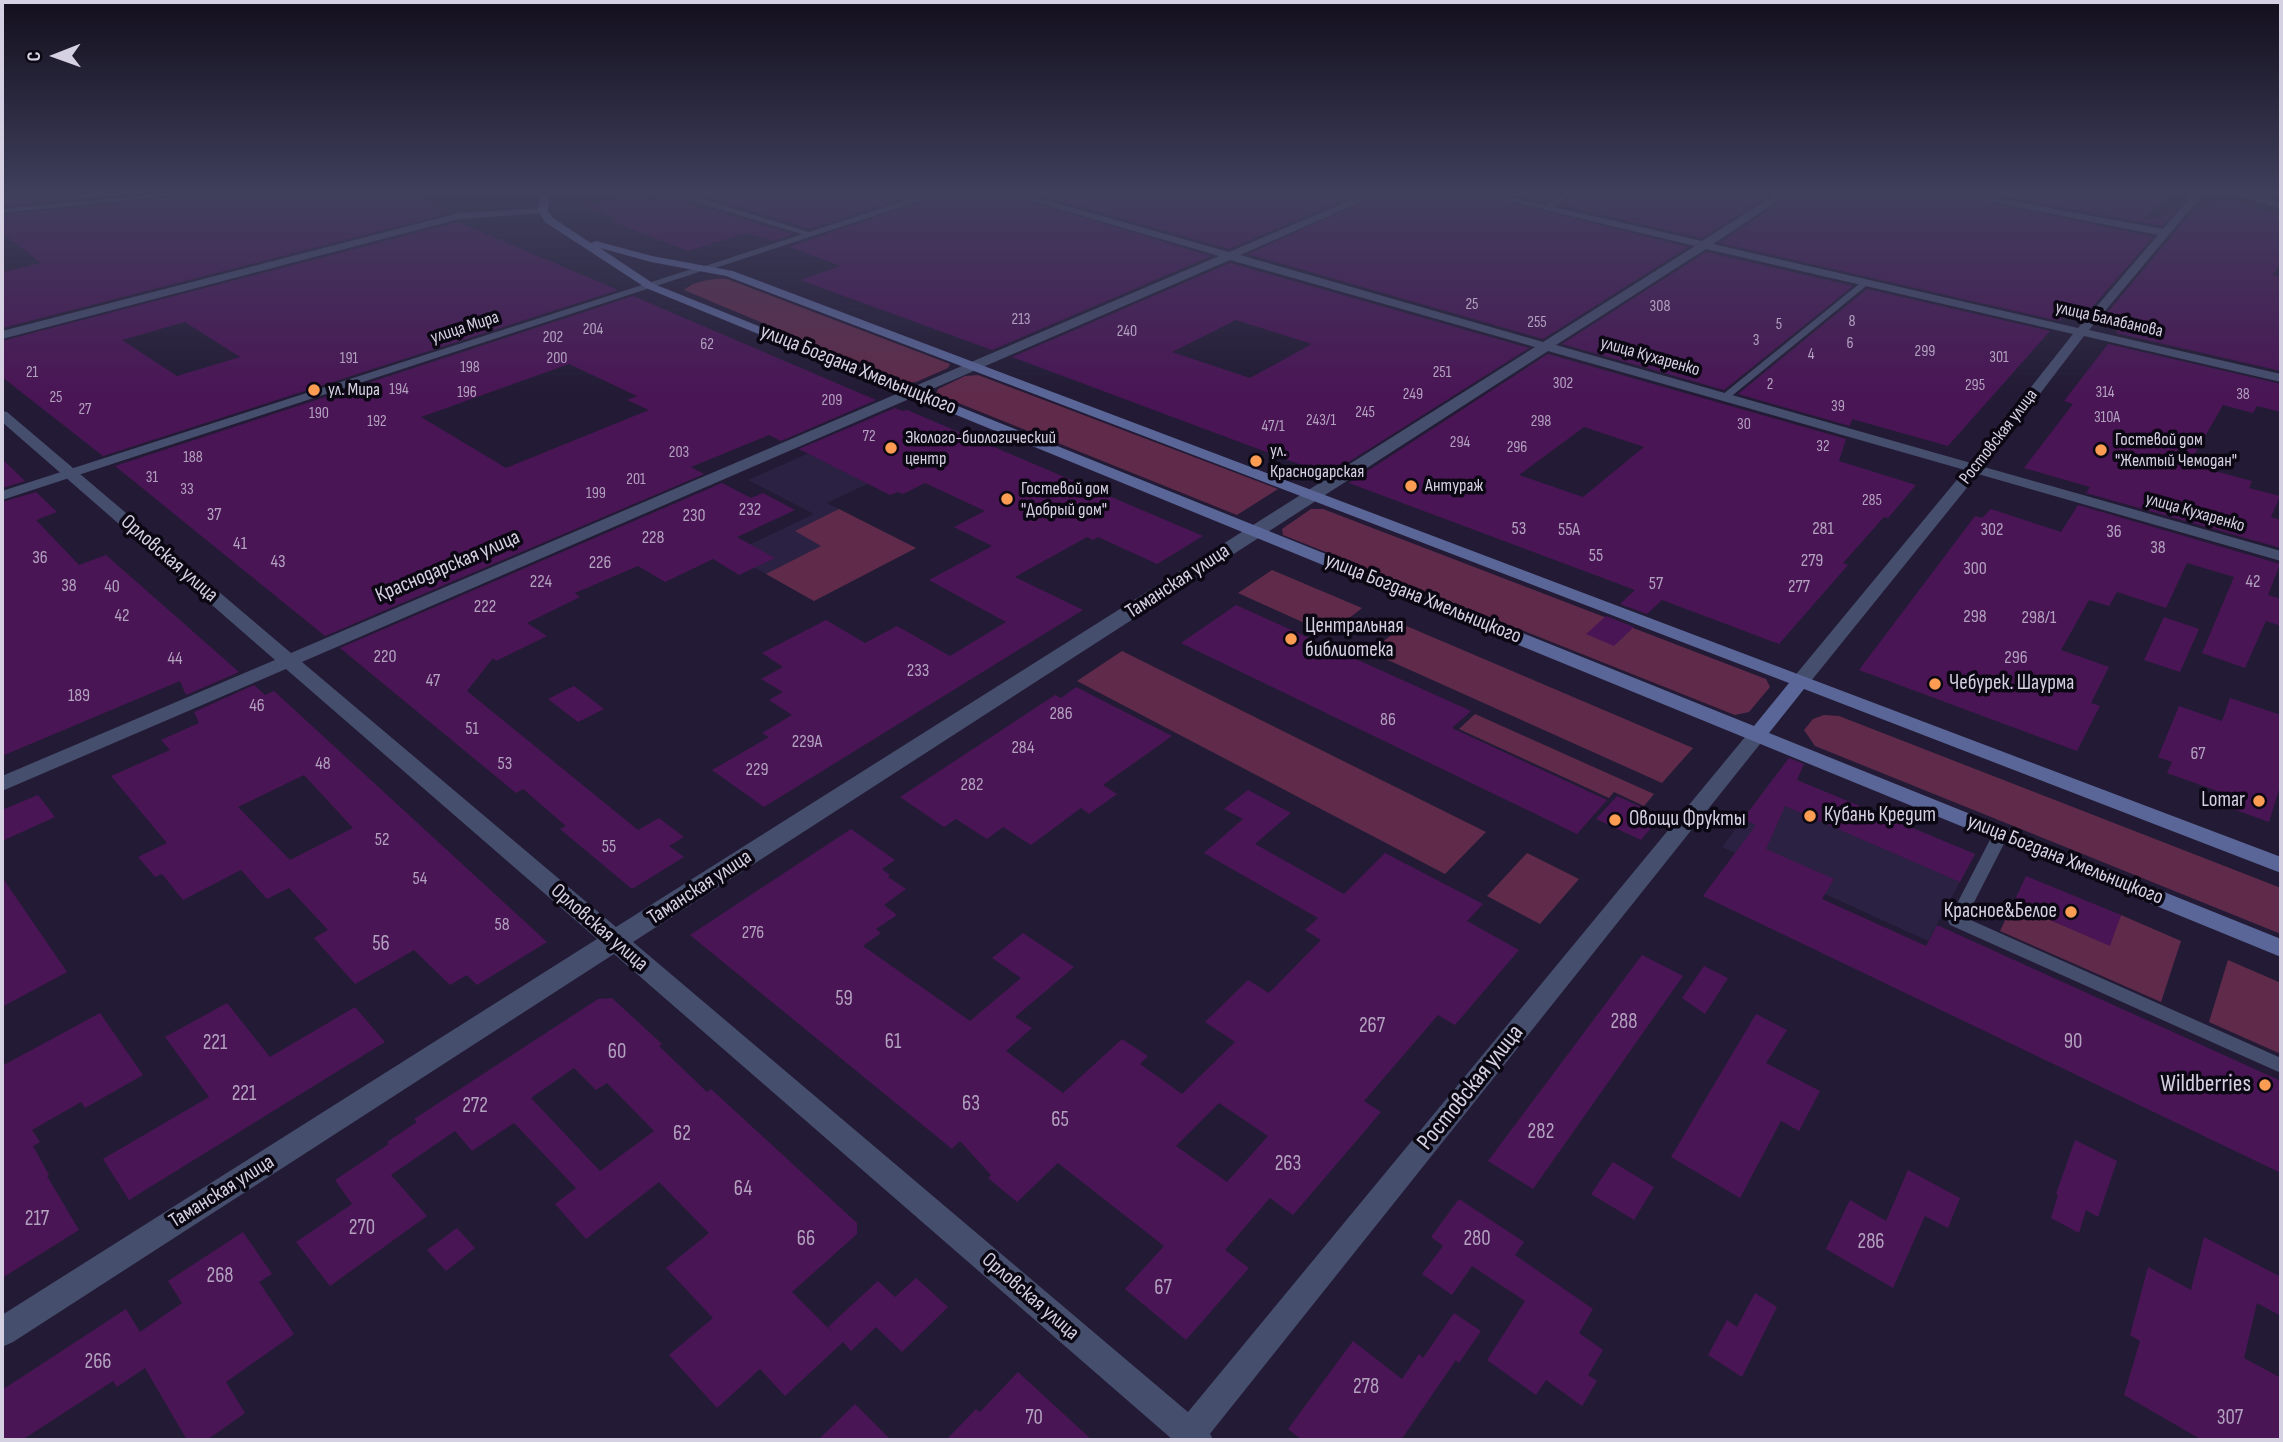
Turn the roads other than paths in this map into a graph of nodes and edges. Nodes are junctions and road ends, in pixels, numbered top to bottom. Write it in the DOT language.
graph roads {
  1 [pos="289,260"];
  2 [pos="609,260"];
  3 [pos="658,260"];
  4 [pos="729,260"];
  5 [pos="1220,260"];
  6 [pos="1245,260"];
  7 [pos="1680,260"];
  8 [pos="1771,260"];
  9 [pos="2142,260"];
  10 [pos="702,269"];
  11 [pos="1867,282"];
  12 [pos="650,286"];
  13 [pos="2081,332"];
  14 [pos="2,335"];
  15 [pos="1545,346"];
  16 [pos="973,367"];
  17 [pos="2281,378"];
  18 [pos="913,392"];
  19 [pos="1725,397"];
  20 [pos="2,415"];
  21 [pos="1974,468"];
  22 [pos="70,474"];
  23 [pos="1315,494"];
  24 [pos="2,496"];
  25 [pos="1256,532"];
  26 [pos="2281,556"];
  27 [pos="288,661"];
  28 [pos="1800,682"];
  29 [pos="1757,735"];
  30 [pos="2,784"];
  31 [pos="2001,834"];
  32 [pos="2281,865"];
  33 [pos="616,942"];
  34 [pos="2281,948"];
  35 [pos="2281,1066"];
  36 [pos="2,1332"];
  37 [pos="1191,1438"];
  1 -- 14 [label="street"];
  2 -- 12 [label="main road, улица Богдана Хмельницкого"];
  3 -- 10 [label="main road, улица Богдана Хмельницкого"];
  4 -- 10 [label="street, улица Мира"];
  5 -- 16 [label="street"];
  6 -- 15 [label="street, улица Кухаренко"];
  7 -- 15 [label="street"];
  8 -- 11 [label="street, улица Балабанова"];
  9 -- 13 [label="street, Ростовская улица"];
  10 -- 12 [label="street, улица Мира"];
  10 -- 16 [label="main road, улица Богдана Хмельницкого"];
  11 -- 13 [label="street, улица Балабанова"];
  11 -- 19 [label="lane"];
  12 -- 18 [label="main road, улица Богдана Хмельницкого"];
  12 -- 22 [label="street, улица Мира"];
  13 -- 17 [label="street, улица Балабанова"];
  13 -- 21 [label="street, Ростовская улица"];
  15 -- 19 [label="street, улица Кухаренко"];
  15 -- 23 [label="street"];
  16 -- 18 [label="street, Краснодарская улица"];
  16 -- 23 [label="main road, улица Богдана Хмельницкого"];
  18 -- 25 [label="main road, улица Богдана Хмельницкого"];
  18 -- 27 [label="street, Краснодарская улица"];
  19 -- 21 [label="street, улица Кухаренко"];
  20 -- 22 [label="street, Орловская улица"];
  21 -- 26 [label="street, улица Кухаренко"];
  21 -- 28 [label="street, Ростовская улица"];
  22 -- 24 [label="street, улица Мира"];
  22 -- 27 [label="street, Орловская улица"];
  23 -- 25 [label="street, Таманская улица"];
  23 -- 28 [label="main road, улица Богдана Хмельницкого"];
  25 -- 29 [label="main road, улица Богдана Хмельницкого"];
  25 -- 33 [label="street, Таманская улица"];
  27 -- 30 [label="street, Краснодарская улица"];
  27 -- 33 [label="street, Орловская улица"];
  28 -- 29 [label="main road"];
  28 -- 32 [label="main road, улица Богдана Хмельницкого"];
  29 -- 31 [label="main road, улица Богдана Хмельницкого"];
  29 -- 37 [label="street, Ростовская улица"];
  31 -- 34 [label="main road, улица Богдана Хмельницкого"];
  31 -- 35 [label="lane"];
  33 -- 36 [label="street, Таманская улица"];
  33 -- 37 [label="street, Орловская улица"];
}
